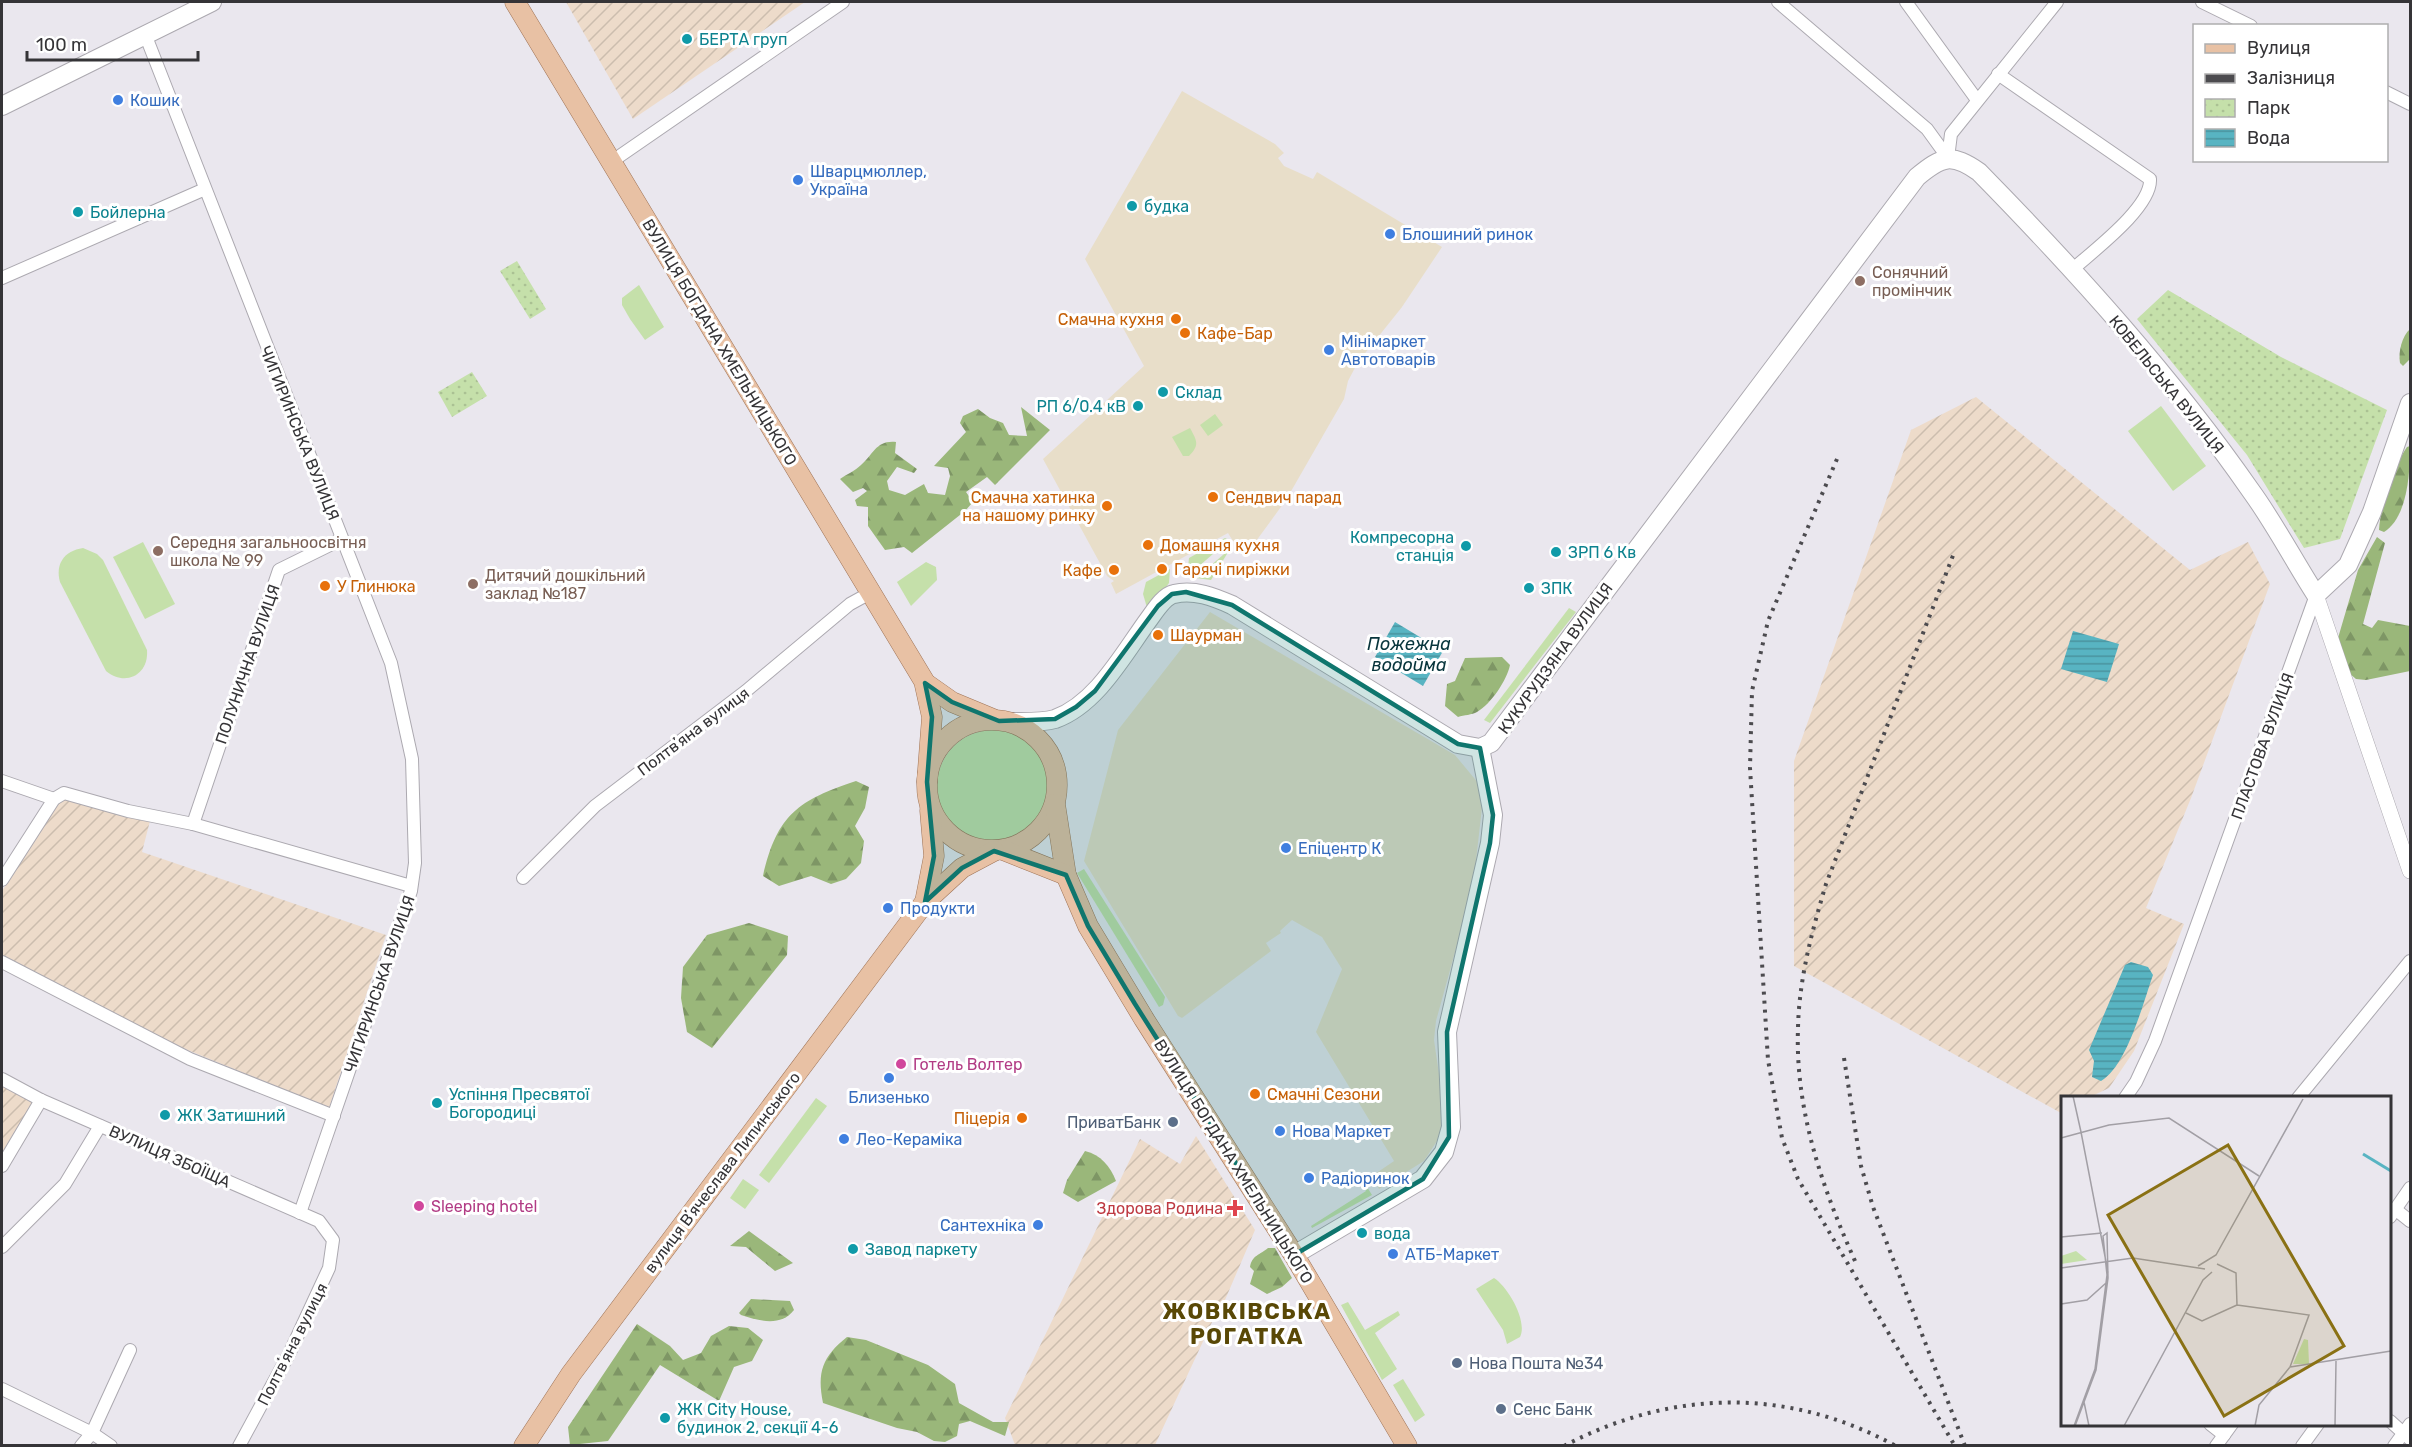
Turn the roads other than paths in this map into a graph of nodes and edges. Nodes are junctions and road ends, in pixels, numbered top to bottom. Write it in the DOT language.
graph roads {
  1 [pos="212,2"];
  2 [pos="515,2"];
  3 [pos="843,2"];
  4 [pos="1778,2"];
  5 [pos="1906,2"];
  6 [pos="2057,2"];
  7 [pos="2202,2"];
  8 [pos="2247,24"];
  9 [pos="145,34"];
  10 [pos="1998,74"];
  11 [pos="2388,93"];
  12 [pos="1977,100"];
  13 [pos="2410,104"];
  14 [pos="2,106"];
  15 [pos="1948,158"];
  16 [pos="611,162"];
  17 [pos="205,189"];
  18 [pos="2073,268"];
  19 [pos="2,278"];
  20 [pos="2410,403"];
  21 [pos="342,539"];
  22 [pos="870,593"];
  23 [pos="2316,595"];
  24 [pos="925,682"];
  25 [pos="1004,721"];
  26 [pos="1480,748"];
  27 [pos="2,781"];
  28 [pos="927,782"];
  29 [pos="54,799"];
  30 [pos="930,804"];
  31 [pos="1055,804"];
  32 [pos="193,824"];
  33 [pos="2407,849"];
  34 [pos="999,850"];
  35 [pos="2410,871"];
  36 [pos="1066,874"];
  37 [pos="523,879"];
  38 [pos="2,880"];
  39 [pos="411,886"];
  40 [pos="925,902"];
  41 [pos="2410,961"];
  42 [pos="2,962"];
  43 [pos="2,1079"];
  44 [pos="2126,1096"];
  45 [pos="2300,1096"];
  46 [pos="41,1100"];
  47 [pos="334,1116"];
  48 [pos="100,1126"];
  49 [pos="2,1166"];
  50 [pos="2410,1188"];
  51 [pos="300,1213"];
  52 [pos="2392,1213"];
  53 [pos="2410,1221"];
  54 [pos="333,1239"];
  55 [pos="2,1247"];
  56 [pos="1294,1255"];
  57 [pos="130,1350"];
  58 [pos="2,1389"];
  59 [pos="2391,1422"];
  60 [pos="2211,1426"];
  61 [pos="2231,1426"];
  62 [pos="2317,1426"];
  63 [pos="2408,1432"];
  64 [pos="92,1433"];
  65 [pos="2220,1440"];
  66 [pos="81,1446"];
  67 [pos="111,1446"];
  68 [pos="239,1446"];
  69 [pos="524,1446"];
  70 [pos="1407,1446"];
  71 [pos="2302,1446"];
  72 [pos="2394,1446"];
  1 -- 9 [label="main road"];
  2 -- 16 [label="main road, ВУЛИЦЯ БОГДАНА ХМЕЛЬНИЦЬКОГО"];
  3 -- 16 [label="street"];
  4 -- 15 [label="street"];
  5 -- 12 [label="street"];
  6 -- 10 [label="street"];
  7 -- 8 [label="street"];
  9 -- 14 [label="main road"];
  9 -- 17 [label="street, ЧИГИРИНСЬКА ВУЛИЦЯ"];
  10 -- 12 [label="street"];
  10 -- 18 [label="street"];
  11 -- 13 [label="street"];
  12 -- 15 [label="street"];
  15 -- 18 [label="main road, КОВЕЛЬСЬКА ВУЛИЦЯ"];
  15 -- 26 [label="main road, КУКУРУДЗЯНА ВУЛИЦЯ"];
  16 -- 22 [label="main road, ВУЛИЦЯ БОГДАНА ХМЕЛЬНИЦЬКОГО"];
  17 -- 19 [label="street"];
  17 -- 21 [label="street, ЧИГИРИНСЬКА ВУЛИЦЯ"];
  18 -- 23 [label="main road, КОВЕЛЬСЬКА ВУЛИЦЯ"];
  20 -- 23 [label="main road, ПЛАСТОВА ВУЛИЦЯ"];
  21 -- 32 [label="street, ПОЛУНИЧНА ВУЛИЦЯ"];
  21 -- 39 [label="street, ЧИГИРИНСЬКА ВУЛИЦЯ"];
  22 -- 24 [label="main road, ВУЛИЦЯ БОГДАНА ХМЕЛЬНИЦЬКОГО"];
  22 -- 37 [label="street, Полтвʼяна вулиця"];
  23 -- 33 [label="street, КОВЕЛЬСЬКА ВУЛИЦЯ"];
  23 -- 44 [label="street, ПЛАСТОВА ВУЛИЦЯ"];
  24 -- 25 [label="main road, ВУЛИЦЯ БОГДАНА ХМЕЛЬНИЦЬКОГО"];
  24 -- 28 [label="main road, ВУЛИЦЯ БОГДАНА ХМЕЛЬНИЦЬКОГО"];
  25 -- 26 [label="main road"];
  25 -- 28 [label="main road"];
  25 -- 31 [label="main road"];
  26 -- 56 [label="main road"];
  27 -- 29 [label="street"];
  28 -- 30 [label="main road"];
  29 -- 32 [label="street"];
  29 -- 38 [label="street"];
  30 -- 34 [label="main road"];
  30 -- 40 [label="main road, вулиця Вʼячеслава Липинського"];
  31 -- 34 [label="main road"];
  31 -- 36 [label="main road, ВУЛИЦЯ БОГДАНА ХМЕЛЬНИЦЬКОГО"];
  32 -- 39 [label="street"];
  33 -- 35 [label="street, КОВЕЛЬСЬКА ВУЛИЦЯ"];
  34 -- 36 [label="main road"];
  34 -- 40 [label="main road, вулиця Вʼячеслава Липинського"];
  36 -- 56 [label="main road, ВУЛИЦЯ БОГДАНА ХМЕЛЬНИЦЬКОГО"];
  39 -- 47 [label="street, ЧИГИРИНСЬКА ВУЛИЦЯ"];
  40 -- 69 [label="main road, вулиця Вʼячеслава Липинського"];
  41 -- 45 [label="street"];
  42 -- 47 [label="street"];
  43 -- 46 [label="street, ВУЛИЦЯ ЗБОЇЩА"];
  46 -- 48 [label="street, ВУЛИЦЯ ЗБОЇЩА"];
  46 -- 49 [label="street"];
  47 -- 51 [label="street, ЧИГИРИНСЬКА ВУЛИЦЯ"];
  48 -- 51 [label="street, ВУЛИЦЯ ЗБОЇЩА"];
  48 -- 55 [label="street"];
  50 -- 52 [label="street"];
  51 -- 54 [label="street, ВУЛИЦЯ ЗБОЇЩА"];
  52 -- 53 [label="street"];
  54 -- 68 [label="street, Полтвʼяна вулиця"];
  56 -- 70 [label="main road, ВУЛИЦЯ БОГДАНА ХМЕЛЬНИЦЬКОГО"];
  57 -- 64 [label="street"];
  58 -- 64 [label="street"];
  59 -- 63 [label="street"];
  60 -- 65 [label="street"];
  61 -- 65 [label="street"];
  62 -- 71 [label="street"];
  63 -- 72 [label="street"];
  64 -- 66 [label="street"];
  64 -- 67 [label="street"];
}
